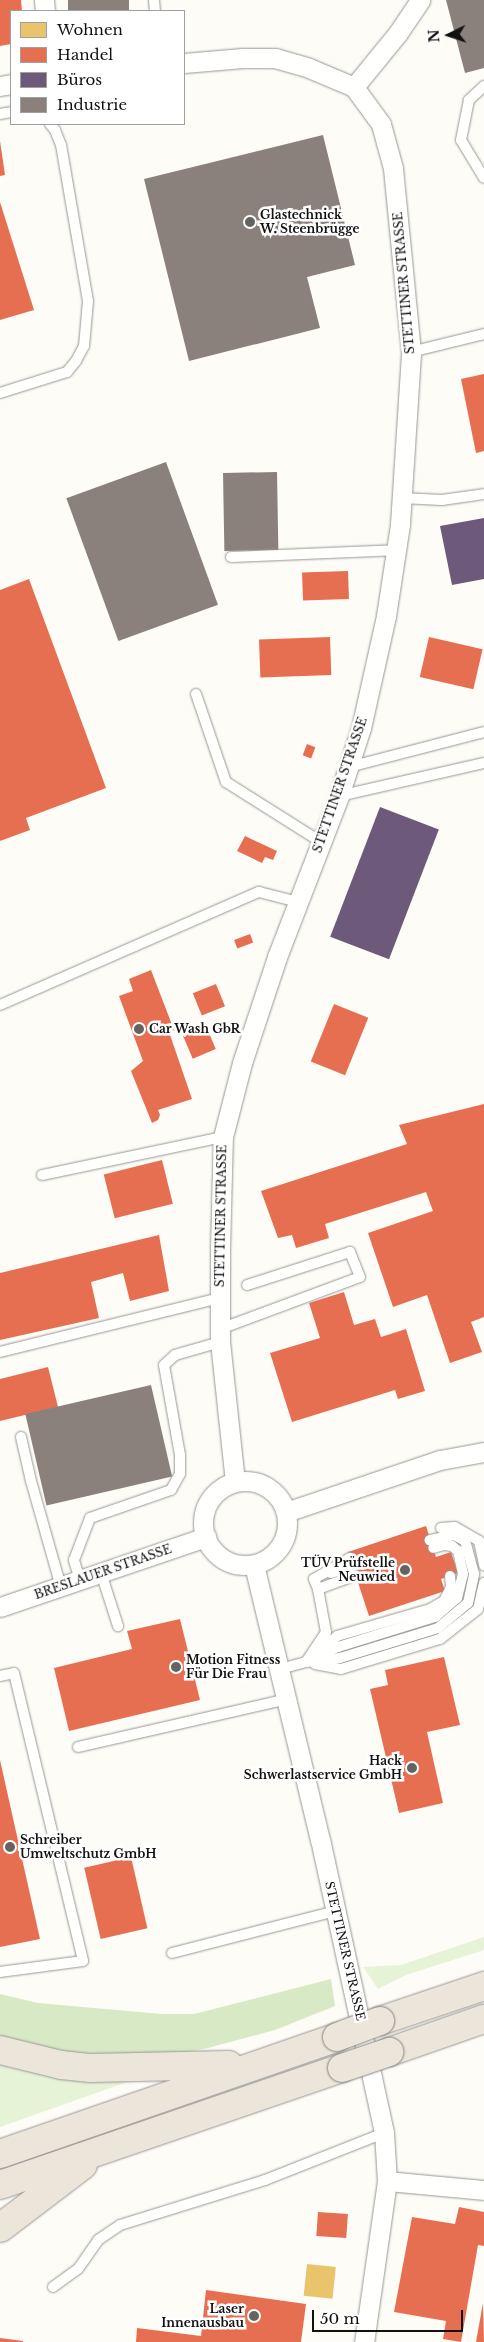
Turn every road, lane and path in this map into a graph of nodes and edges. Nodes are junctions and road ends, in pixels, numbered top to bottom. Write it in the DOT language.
graph roads {
  1 [pos="420,0"];
  2 [pos="185,63"];
  3 [pos="484,86"];
  4 [pos="354,87"];
  5 [pos="51,125"];
  6 [pos="484,178"];
  7 [pos="484,334"];
  8 [pos="411,352"];
  9 [pos="0,393"];
  10 [pos="484,494"];
  11 [pos="401,498"];
  12 [pos="396,550"];
  13 [pos="231,557"];
  14 [pos="196,694"];
  15 [pos="484,732"];
  16 [pos="484,763"];
  17 [pos="349,767"];
  18 [pos="339,796"];
  19 [pos="321,842"];
  20 [pos="298,902"];
  21 [pos="0,1005"];
  22 [pos="223,1138"];
  23 [pos="42,1175"];
  24 [pos="247,1285"];
  25 [pos="220,1298"];
  26 [pos="220,1336"];
  27 [pos="0,1352"];
  28 [pos="21,1437"];
  29 [pos="484,1452"];
  30 [pos="235,1482"];
  31 [pos="286,1512"];
  32 [pos="441,1528"];
  33 [pos="206,1537"];
  34 [pos="437,1547"];
  35 [pos="254,1565"];
  36 [pos="484,1565"];
  37 [pos="101,1573"];
  38 [pos="450,1576"];
  39 [pos="80,1580"];
  40 [pos="484,1583"];
  41 [pos="61,1587"];
  42 [pos="318,1589"];
  43 [pos="0,1607"];
  44 [pos="118,1626"];
  45 [pos="306,1662"];
  46 [pos="280,1669"];
  47 [pos="0,1676"];
  48 [pos="287,1699"];
  49 [pos="78,1747"];
  50 [pos="336,1911"];
  51 [pos="172,1953"];
  52 [pos="0,1972"];
  53 [pos="484,1986"];
  54 [pos="484,2019"];
  55 [pos="0,2050"];
  56 [pos="255,2064"];
  57 [pos="384,2133"];
  58 [pos="104,2149"];
  59 [pos="0,2154"];
  60 [pos="387,2181"];
  61 [pos="0,2185"];
  62 [pos="484,2190"];
  63 [pos="0,2228"];
  64 [pos="53,2287"];
  65 [pos="364,2342"];
  1 -- 4 [label="street"];
  2 -- 4 [label="street"];
  3 -- 6 [label="lane"];
  4 -- 8 [label="street, STETTINER STRASSE"];
  5 -- 9 [label="lane"];
  7 -- 8 [label="lane"];
  8 -- 11 [label="street, STETTINER STRASSE"];
  10 -- 11 [label="lane"];
  11 -- 12 [label="street, STETTINER STRASSE"];
  12 -- 13 [label="lane"];
  12 -- 17 [label="street, STETTINER STRASSE"];
  14 -- 19 [label="lane"];
  15 -- 17 [label="lane"];
  16 -- 18 [label="lane"];
  17 -- 18 [label="street, STETTINER STRASSE"];
  18 -- 19 [label="street, STETTINER STRASSE"];
  19 -- 20 [label="street, STETTINER STRASSE"];
  20 -- 21 [label="lane"];
  20 -- 22 [label="street, STETTINER STRASSE"];
  22 -- 23 [label="lane"];
  22 -- 25 [label="street, STETTINER STRASSE"];
  24 -- 26 [label="lane"];
  25 -- 26 [label="street, STETTINER STRASSE"];
  25 -- 27 [label="lane"];
  26 -- 30 [label="street, STETTINER STRASSE"];
  26 -- 39 [label="lane"];
  28 -- 41 [label="lane"];
  29 -- 31 [label="street"];
  30 -- 31 [label="street"];
  30 -- 33 [label="street"];
  31 -- 35 [label="street"];
  32 -- 36 [label="lane"];
  33 -- 35 [label="street"];
  33 -- 37 [label="street, BRESLAUER STRASSE"];
  34 -- 45 [label="lane"];
  35 -- 46 [label="street, STETTINER STRASSE"];
  37 -- 39 [label="street, BRESLAUER STRASSE"];
  37 -- 44 [label="lane"];
  38 -- 45 [label="lane"];
  39 -- 41 [label="street, BRESLAUER STRASSE"];
  40 -- 45 [label="lane"];
  41 -- 43 [label="street, BRESLAUER STRASSE"];
  42 -- 42 [label="lane"];
  42 -- 45 [label="lane"];
  45 -- 46 [label="lane"];
  46 -- 48 [label="street, STETTINER STRASSE"];
  47 -- 52 [label="lane"];
  48 -- 49 [label="lane"];
  48 -- 50 [label="street, STETTINER STRASSE"];
  50 -- 51 [label="lane"];
  50 -- 57 [label="street, STETTINER STRASSE"];
  53 -- 56 [label="highway, bridge"];
  54 -- 58 [label="highway, bridge"];
  55 -- 56 [label="highway"];
  56 -- 59 [label="highway"];
  57 -- 60 [label="street, STETTINER STRASSE"];
  57 -- 64 [label="lane"];
  58 -- 61 [label="highway"];
  58 -- 63 [label="highway"];
  60 -- 62 [label="street"];
  60 -- 65 [label="street, STETTINER STRASSE"];
}
